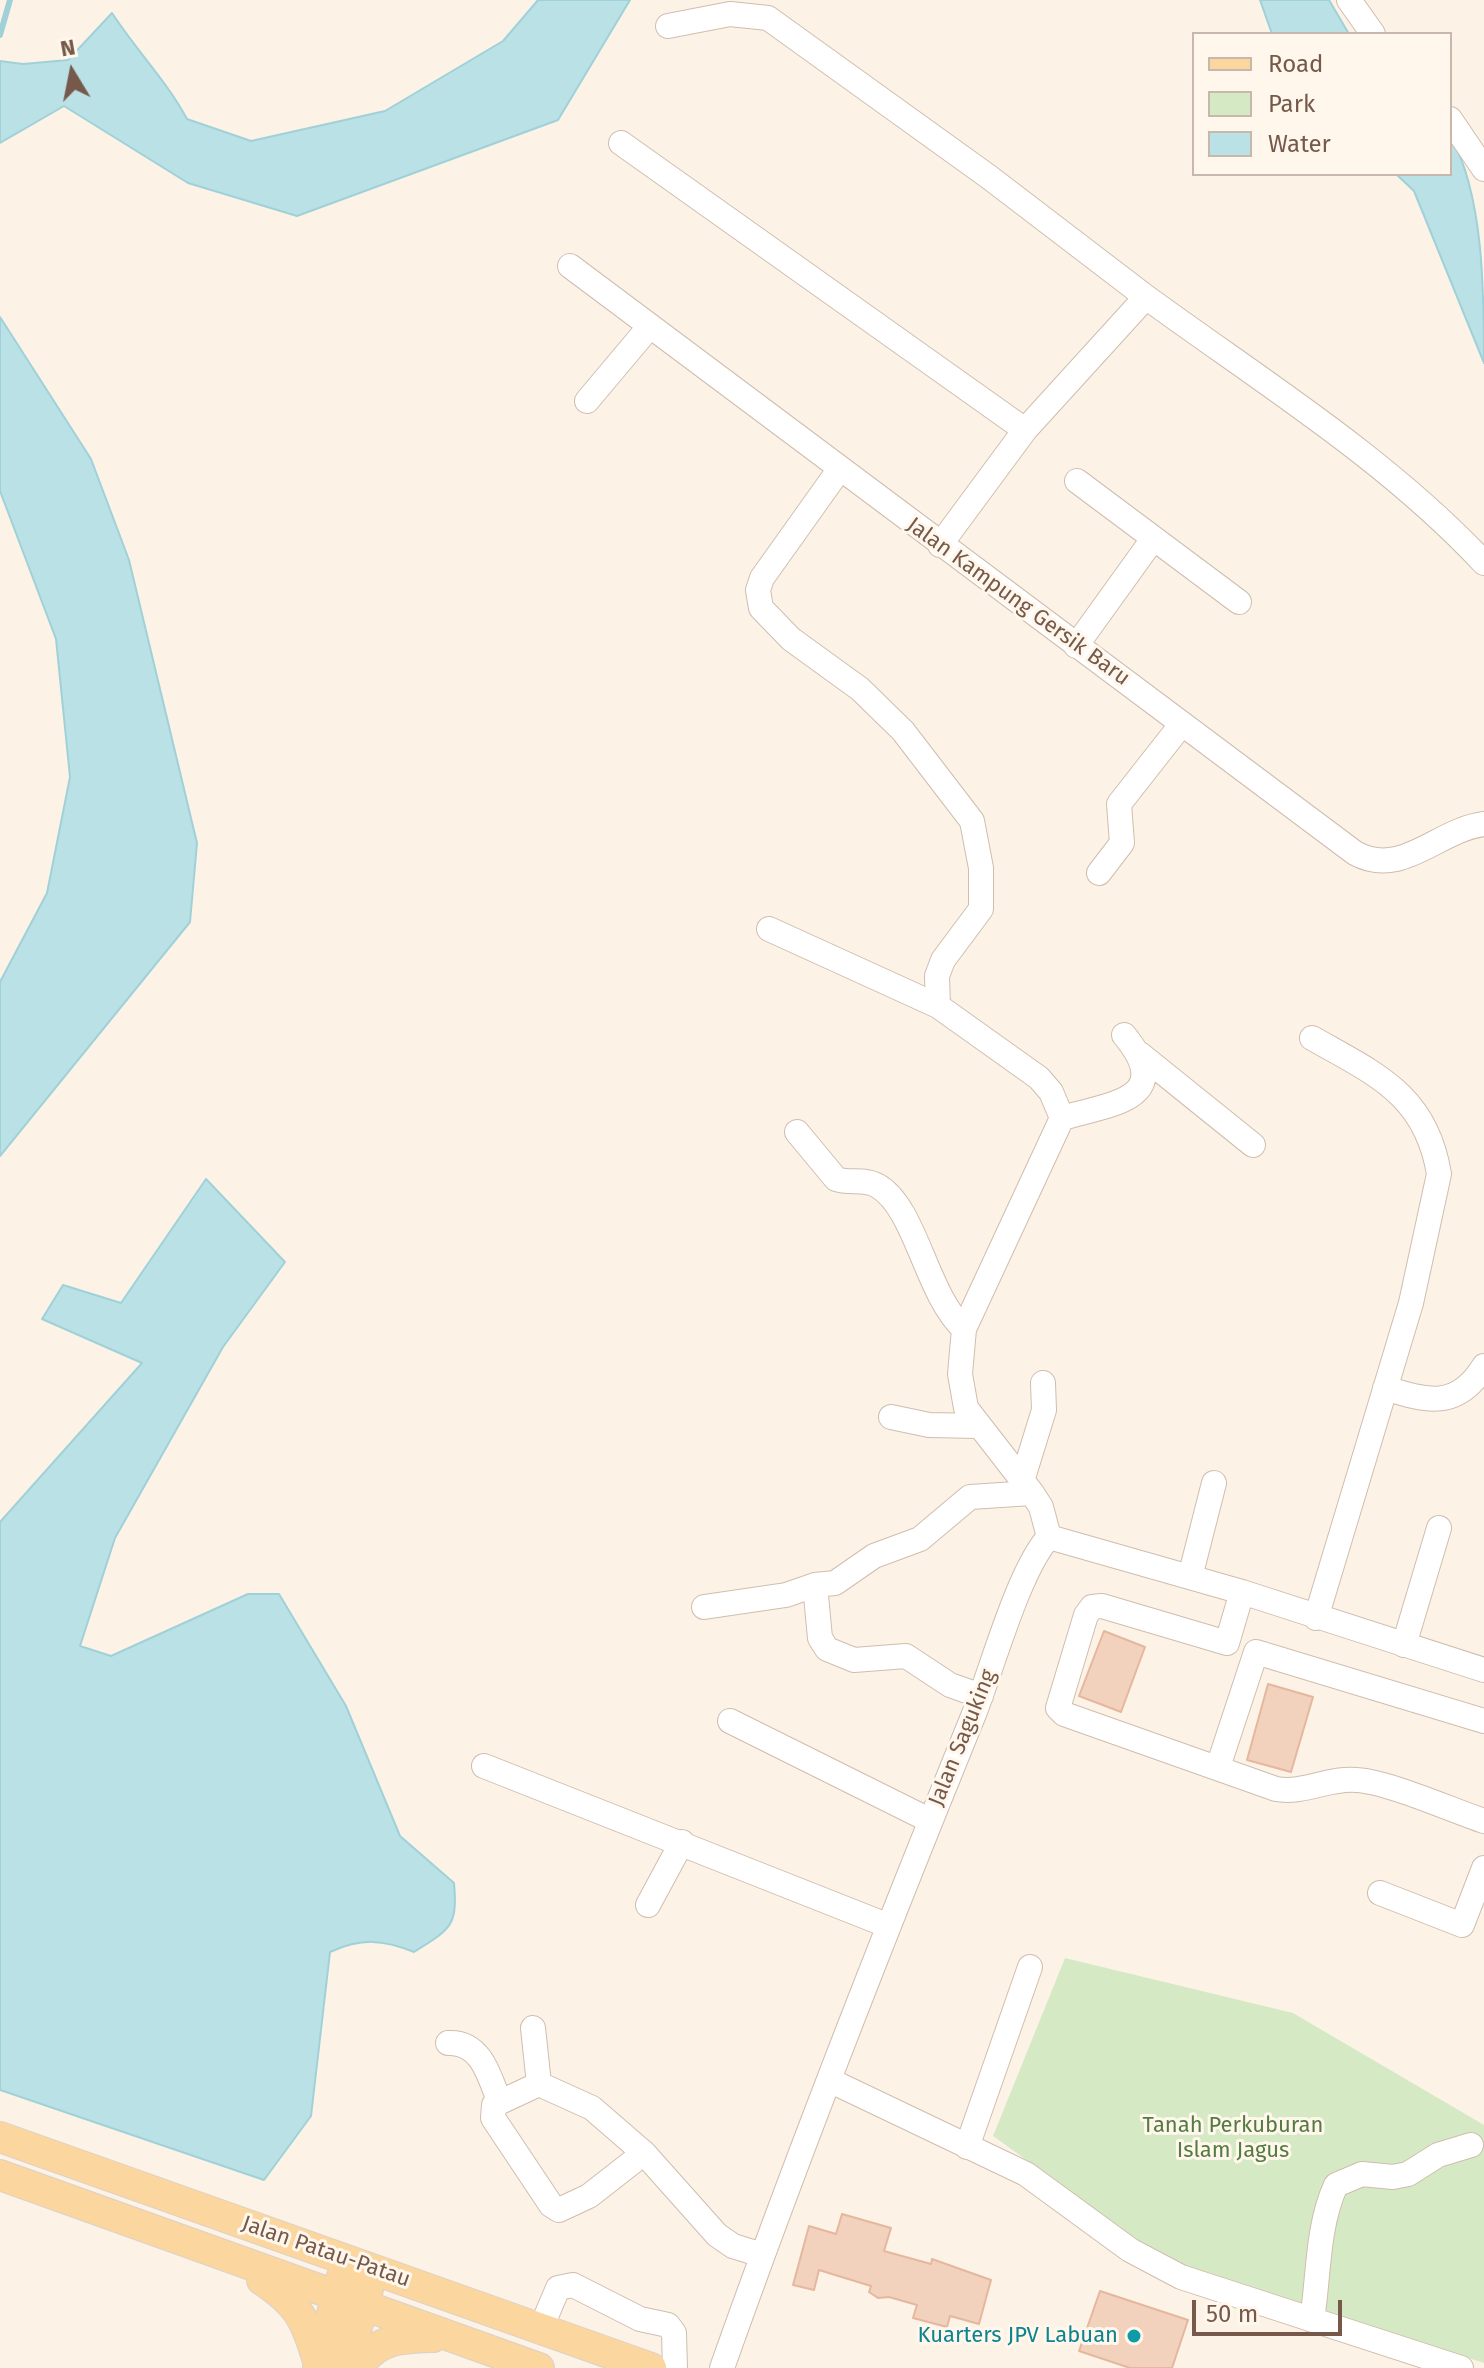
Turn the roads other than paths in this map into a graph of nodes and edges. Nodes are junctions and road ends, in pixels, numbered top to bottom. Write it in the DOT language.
graph roads {
  1 [pos="1349,0"];
  2 [pos="668,26"];
  3 [pos="1372,32"];
  4 [pos="1452,122"];
  5 [pos="621,143"];
  6 [pos="1484,169"];
  7 [pos="570,266"];
  8 [pos="1146,297"];
  9 [pos="650,326"];
  10 [pos="587,401"];
  11 [pos="1025,430"];
  12 [pos="839,470"];
  13 [pos="1077,481"];
  14 [pos="1153,539"];
  15 [pos="940,545"];
  16 [pos="1484,563"];
  17 [pos="1239,602"];
  18 [pos="1076,646"];
  19 [pos="1181,725"];
  20 [pos="1484,824"];
  21 [pos="1099,873"];
  22 [pos="769,929"];
  23 [pos="938,1006"];
  24 [pos="1124,1035"];
  25 [pos="1312,1038"];
  26 [pos="1140,1054"];
  27 [pos="1062,1118"];
  28 [pos="797,1132"];
  29 [pos="1253,1145"];
  30 [pos="964,1329"];
  31 [pos="1484,1366"];
  32 [pos="1043,1383"];
  33 [pos="1385,1388"];
  34 [pos="891,1417"];
  35 [pos="977,1426"];
  36 [pos="1214,1483"];
  37 [pos="1027,1487"];
  38 [pos="1439,1528"];
  39 [pos="1049,1537"];
  40 [pos="1190,1577"];
  41 [pos="815,1585"];
  42 [pos="1242,1592"];
  43 [pos="704,1607"];
  44 [pos="1316,1618"];
  45 [pos="1227,1643"];
  46 [pos="1404,1645"];
  47 [pos="1256,1652"];
  48 [pos="1484,1670"];
  49 [pos="981,1696"];
  50 [pos="730,1721"];
  51 [pos="1484,1721"];
  52 [pos="484,1766"];
  53 [pos="1218,1767"];
  54 [pos="929,1820"];
  55 [pos="1484,1821"];
  56 [pos="682,1842"];
  57 [pos="1484,1868"];
  58 [pos="1380,1893"];
  59 [pos="648,1905"];
  60 [pos="889,1926"];
  61 [pos="1473,1929"];
  62 [pos="1030,1967"];
  63 [pos="533,2028"];
  64 [pos="448,2043"];
  65 [pos="829,2080"];
  66 [pos="539,2084"];
  67 [pos="499,2101"];
  68 [pos="0,2137"];
  69 [pos="1471,2145"];
  70 [pos="967,2147"];
  71 [pos="644,2153"];
  72 [pos="0,2175"];
  73 [pos="762,2255"];
  74 [pos="228,2257"];
  75 [pos="361,2263"];
  76 [pos="350,2300"];
  77 [pos="1312,2320"];
  78 [pos="541,2328"];
  79 [pos="451,2337"];
  80 [pos="327,2367"];
  81 [pos="358,2368"];
  82 [pos="539,2368"];
  83 [pos="651,2368"];
  84 [pos="675,2368"];
  85 [pos="722,2368"];
  86 [pos="1461,2368"];
  1 -- 3 [label="street"];
  2 -- 8 [label="street"];
  4 -- 6 [label="street"];
  5 -- 11 [label="street"];
  7 -- 9 [label="street, Jalan Kampung Gersik Baru"];
  8 -- 11 [label="street"];
  8 -- 16 [label="street"];
  9 -- 10 [label="street"];
  9 -- 12 [label="street, Jalan Kampung Gersik Baru"];
  11 -- 15 [label="street"];
  12 -- 15 [label="street, Jalan Kampung Gersik Baru"];
  12 -- 23 [label="street"];
  13 -- 14 [label="street"];
  14 -- 17 [label="street"];
  14 -- 18 [label="street"];
  15 -- 18 [label="street, Jalan Kampung Gersik Baru"];
  18 -- 19 [label="street, Jalan Kampung Gersik Baru"];
  19 -- 20 [label="street, Jalan Kampung Gersik Baru"];
  19 -- 21 [label="street"];
  22 -- 23 [label="street"];
  23 -- 27 [label="street"];
  24 -- 26 [label="street"];
  25 -- 33 [label="street"];
  26 -- 27 [label="street"];
  26 -- 29 [label="street"];
  27 -- 30 [label="street"];
  28 -- 30 [label="street"];
  30 -- 35 [label="street"];
  31 -- 33 [label="street"];
  32 -- 37 [label="street"];
  33 -- 44 [label="street"];
  34 -- 35 [label="street"];
  35 -- 37 [label="street"];
  36 -- 40 [label="street"];
  37 -- 39 [label="street"];
  37 -- 41 [label="street"];
  38 -- 46 [label="street"];
  39 -- 40 [label="street"];
  39 -- 49 [label="street, Jalan Saguking"];
  40 -- 42 [label="street"];
  41 -- 43 [label="street"];
  41 -- 49 [label="street"];
  42 -- 44 [label="street"];
  42 -- 45 [label="street"];
  44 -- 46 [label="street"];
  45 -- 47 [label="street"];
  45 -- 53 [label="street"];
  46 -- 48 [label="street"];
  47 -- 51 [label="street"];
  47 -- 53 [label="street"];
  49 -- 54 [label="street, Jalan Saguking"];
  50 -- 54 [label="street"];
  52 -- 56 [label="street"];
  53 -- 55 [label="street"];
  54 -- 60 [label="street, Jalan Saguking"];
  56 -- 59 [label="street"];
  56 -- 60 [label="street"];
  57 -- 61 [label="street"];
  58 -- 61 [label="street"];
  60 -- 65 [label="street, Jalan Saguking"];
  62 -- 70 [label="street"];
  63 -- 66 [label="street"];
  64 -- 67 [label="street"];
  65 -- 70 [label="street"];
  65 -- 73 [label="street, Jalan Saguking"];
  66 -- 67 [label="street"];
  66 -- 71 [label="street"];
  67 -- 71 [label="street"];
  68 -- 75 [label="main road, Jalan Patau-Patau"];
  69 -- 77 [label="street"];
  70 -- 77 [label="street"];
  71 -- 73 [label="street"];
  72 -- 74 [label="main road, Jalan Patau-Patau"];
  73 -- 85 [label="street, Jalan Saguking"];
  74 -- 76 [label="main road, Jalan Patau-Patau"];
  74 -- 80 [label="main road"];
  75 -- 76 [label="main road"];
  75 -- 78 [label="main road, Jalan Patau-Patau"];
  76 -- 79 [label="main road, Jalan Patau-Patau"];
  76 -- 80 [label="main road"];
  77 -- 86 [label="street"];
  78 -- 83 [label="main road, Jalan Patau-Patau"];
  78 -- 84 [label="street"];
  79 -- 81 [label="main road"];
  79 -- 82 [label="main road, Jalan Patau-Patau"];
}
